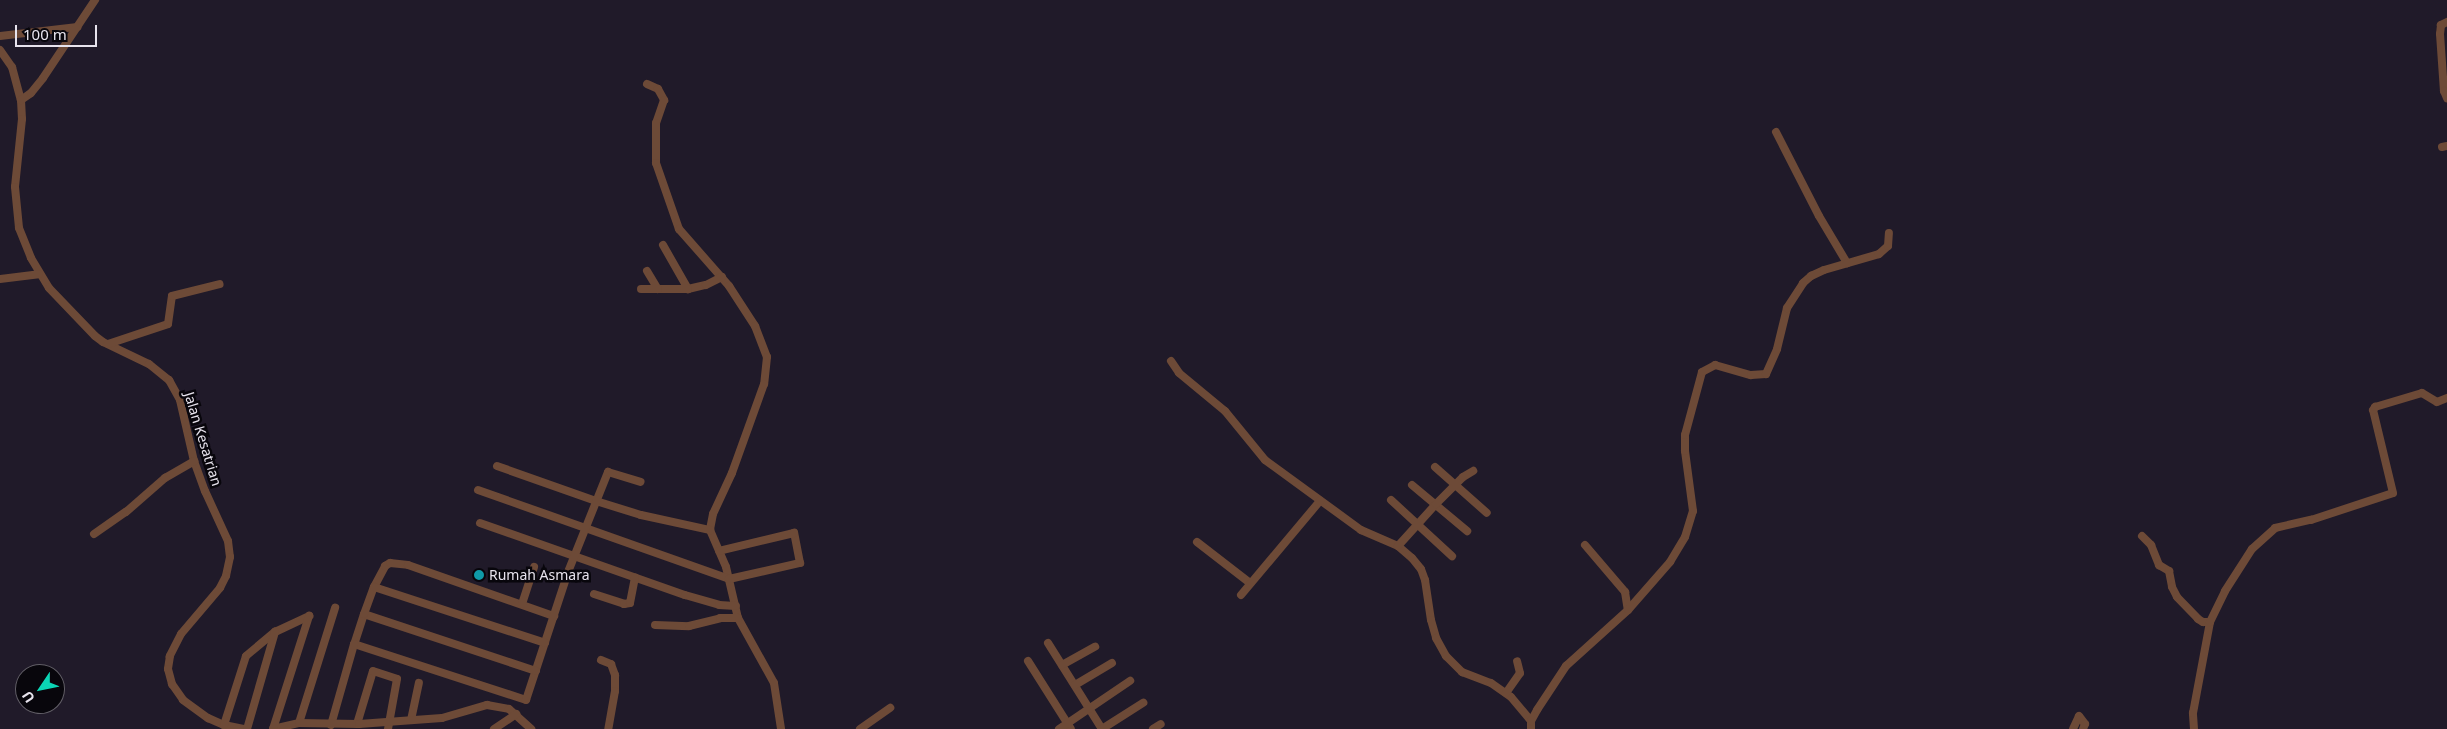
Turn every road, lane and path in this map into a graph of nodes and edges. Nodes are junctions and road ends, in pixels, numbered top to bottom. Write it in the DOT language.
graph roads {
  1 [pos="95,0"];
  2 [pos="2447,22"];
  3 [pos="77,27"];
  4 [pos="0,36"];
  5 [pos="0,50"];
  6 [pos="2444,59"];
  7 [pos="647,84"];
  8 [pos="2447,98"];
  9 [pos="21,100"];
  10 [pos="1776,132"];
  11 [pos="1890,233"];
  12 [pos="663,245"];
  13 [pos="1847,263"];
  14 [pos="647,271"];
  15 [pos="40,274"];
  16 [pos="722,277"];
  17 [pos="0,279"];
  18 [pos="220,284"];
  19 [pos="641,289"];
  20 [pos="658,289"];
  21 [pos="688,289"];
  22 [pos="108,344"];
  23 [pos="1171,362"];
  24 [pos="2447,398"];
  25 [pos="194,461"];
  26 [pos="497,466"];
  27 [pos="1435,467"];
  28 [pos="1473,471"];
  29 [pos="641,482"];
  30 [pos="1412,485"];
  31 [pos="1454,486"];
  32 [pos="478,490"];
  33 [pos="1391,500"];
  34 [pos="596,501"];
  35 [pos="1320,501"];
  36 [pos="1436,504"];
  37 [pos="1487,513"];
  38 [pos="480,522"];
  39 [pos="1418,524"];
  40 [pos="584,530"];
  41 [pos="710,530"];
  42 [pos="1467,531"];
  43 [pos="94,534"];
  44 [pos="2142,536"];
  45 [pos="1197,542"];
  46 [pos="1585,545"];
  47 [pos="1398,546"];
  48 [pos="719,550"];
  49 [pos="575,555"];
  50 [pos="1452,556"];
  51 [pos="534,567"];
  52 [pos="635,577"];
  53 [pos="729,579"];
  54 [pos="1250,583"];
  55 [pos="374,587"];
  56 [pos="594,594"];
  57 [pos="1241,595"];
  58 [pos="522,604"];
  59 [pos="736,606"];
  60 [pos="335,608"];
  61 [pos="1628,610"];
  62 [pos="364,614"];
  63 [pos="554,616"];
  64 [pos="738,618"];
  65 [pos="2210,622"];
  66 [pos="655,625"];
  67 [pos="274,632"];
  68 [pos="545,643"];
  69 [pos="1048,643"];
  70 [pos="354,644"];
  71 [pos="1095,647"];
  72 [pos="601,660"];
  73 [pos="1028,661"];
  74 [pos="1517,661"];
  75 [pos="1112,663"];
  76 [pos="1062,665"];
  77 [pos="536,670"];
  78 [pos="1130,681"];
  79 [pos="419,683"];
  80 [pos="1075,685"];
  81 [pos="1506,693"];
  82 [pos="1144,703"];
  83 [pos="890,708"];
  84 [pos="1089,708"];
  85 [pos="516,714"];
  86 [pos="411,720"];
  87 [pos="299,723"];
  88 [pos="1161,724"];
  89 [pos="331,725"];
  90 [pos="1531,725"];
  91 [pos="358,726"];
  92 [pos="388,726"];
  93 [pos="1069,726"];
  94 [pos="228,727"];
  95 [pos="246,729"];
  96 [pos="273,729"];
  97 [pos="494,729"];
  98 [pos="532,729"];
  99 [pos="608,729"];
  100 [pos="782,729"];
  101 [pos="860,729"];
  102 [pos="1059,729"];
  103 [pos="1102,729"];
  104 [pos="1153,729"];
  105 [pos="2073,729"];
  106 [pos="2083,729"];
  107 [pos="2194,729"];
  1 -- 3 [label="street"];
  2 -- 6 [label="street"];
  3 -- 4 [label="street"];
  3 -- 9 [label="street"];
  5 -- 9 [label="street, Jalan Kesatrian"];
  6 -- 8 [label="street"];
  7 -- 16 [label="street"];
  9 -- 15 [label="street, Jalan Kesatrian"];
  10 -- 13 [label="street"];
  11 -- 13 [label="street"];
  12 -- 21 [label="street"];
  13 -- 61 [label="street"];
  14 -- 20 [label="street"];
  15 -- 17 [label="street"];
  15 -- 22 [label="street, Jalan Kesatrian"];
  16 -- 21 [label="street"];
  16 -- 41 [label="street"];
  18 -- 22 [label="street"];
  19 -- 20 [label="street"];
  20 -- 21 [label="street"];
  22 -- 25 [label="street, Jalan Kesatrian"];
  23 -- 35 [label="street"];
  24 -- 65 [label="street"];
  25 -- 43 [label="street"];
  25 -- 94 [label="street, Jalan Kesatrian"];
  26 -- 34 [label="street"];
  27 -- 31 [label="street"];
  28 -- 31 [label="street"];
  29 -- 34 [label="street"];
  30 -- 36 [label="street"];
  31 -- 36 [label="street"];
  31 -- 37 [label="street"];
  32 -- 40 [label="street"];
  33 -- 39 [label="street"];
  34 -- 40 [label="street"];
  34 -- 41 [label="street"];
  35 -- 47 [label="street"];
  35 -- 54 [label="street"];
  36 -- 39 [label="street"];
  36 -- 42 [label="street"];
  38 -- 49 [label="street"];
  39 -- 47 [label="street"];
  39 -- 50 [label="street"];
  40 -- 49 [label="street"];
  40 -- 53 [label="street"];
  41 -- 48 [label="street"];
  44 -- 65 [label="street"];
  45 -- 54 [label="street"];
  46 -- 61 [label="street"];
  47 -- 81 [label="street"];
  48 -- 53 [label="street"];
  48 -- 53 [label="street"];
  49 -- 52 [label="street"];
  49 -- 63 [label="street"];
  51 -- 58 [label="street"];
  52 -- 56 [label="street"];
  52 -- 59 [label="street"];
  53 -- 59 [label="street"];
  54 -- 57 [label="street"];
  55 -- 58 [label="street"];
  55 -- 62 [label="street"];
  55 -- 68 [label="street"];
  58 -- 63 [label="street"];
  59 -- 64 [label="street"];
  60 -- 87 [label="street"];
  61 -- 90 [label="street"];
  62 -- 70 [label="street"];
  62 -- 77 [label="street"];
  63 -- 68 [label="street"];
  64 -- 66 [label="street"];
  64 -- 100 [label="street"];
  65 -- 107 [label="street"];
  67 -- 94 [label="street"];
  67 -- 95 [label="street"];
  67 -- 96 [label="street"];
  68 -- 77 [label="street"];
  69 -- 76 [label="street"];
  70 -- 77 [label="street"];
  70 -- 89 [label="street"];
  71 -- 76 [label="street"];
  72 -- 99 [label="street"];
  73 -- 93 [label="street"];
  74 -- 81 [label="street"];
  75 -- 80 [label="street"];
  76 -- 80 [label="street"];
  78 -- 84 [label="street"];
  79 -- 86 [label="street"];
  80 -- 84 [label="street"];
  81 -- 90 [label="street"];
  82 -- 103 [label="street"];
  83 -- 101 [label="street"];
  84 -- 93 [label="street"];
  84 -- 103 [label="street"];
  85 -- 86 [label="street"];
  85 -- 97 [label="street"];
  85 -- 98 [label="street"];
  86 -- 92 [label="street"];
  87 -- 89 [label="street"];
  87 -- 96 [label="street"];
  88 -- 104 [label="street"];
  89 -- 91 [label="street"];
  91 -- 92 [label="street"];
  91 -- 92 [label="street"];
  93 -- 102 [label="street"];
  94 -- 95 [label="street, Jalan Kesatrian"];
  105 -- 106 [label="street"];
}
